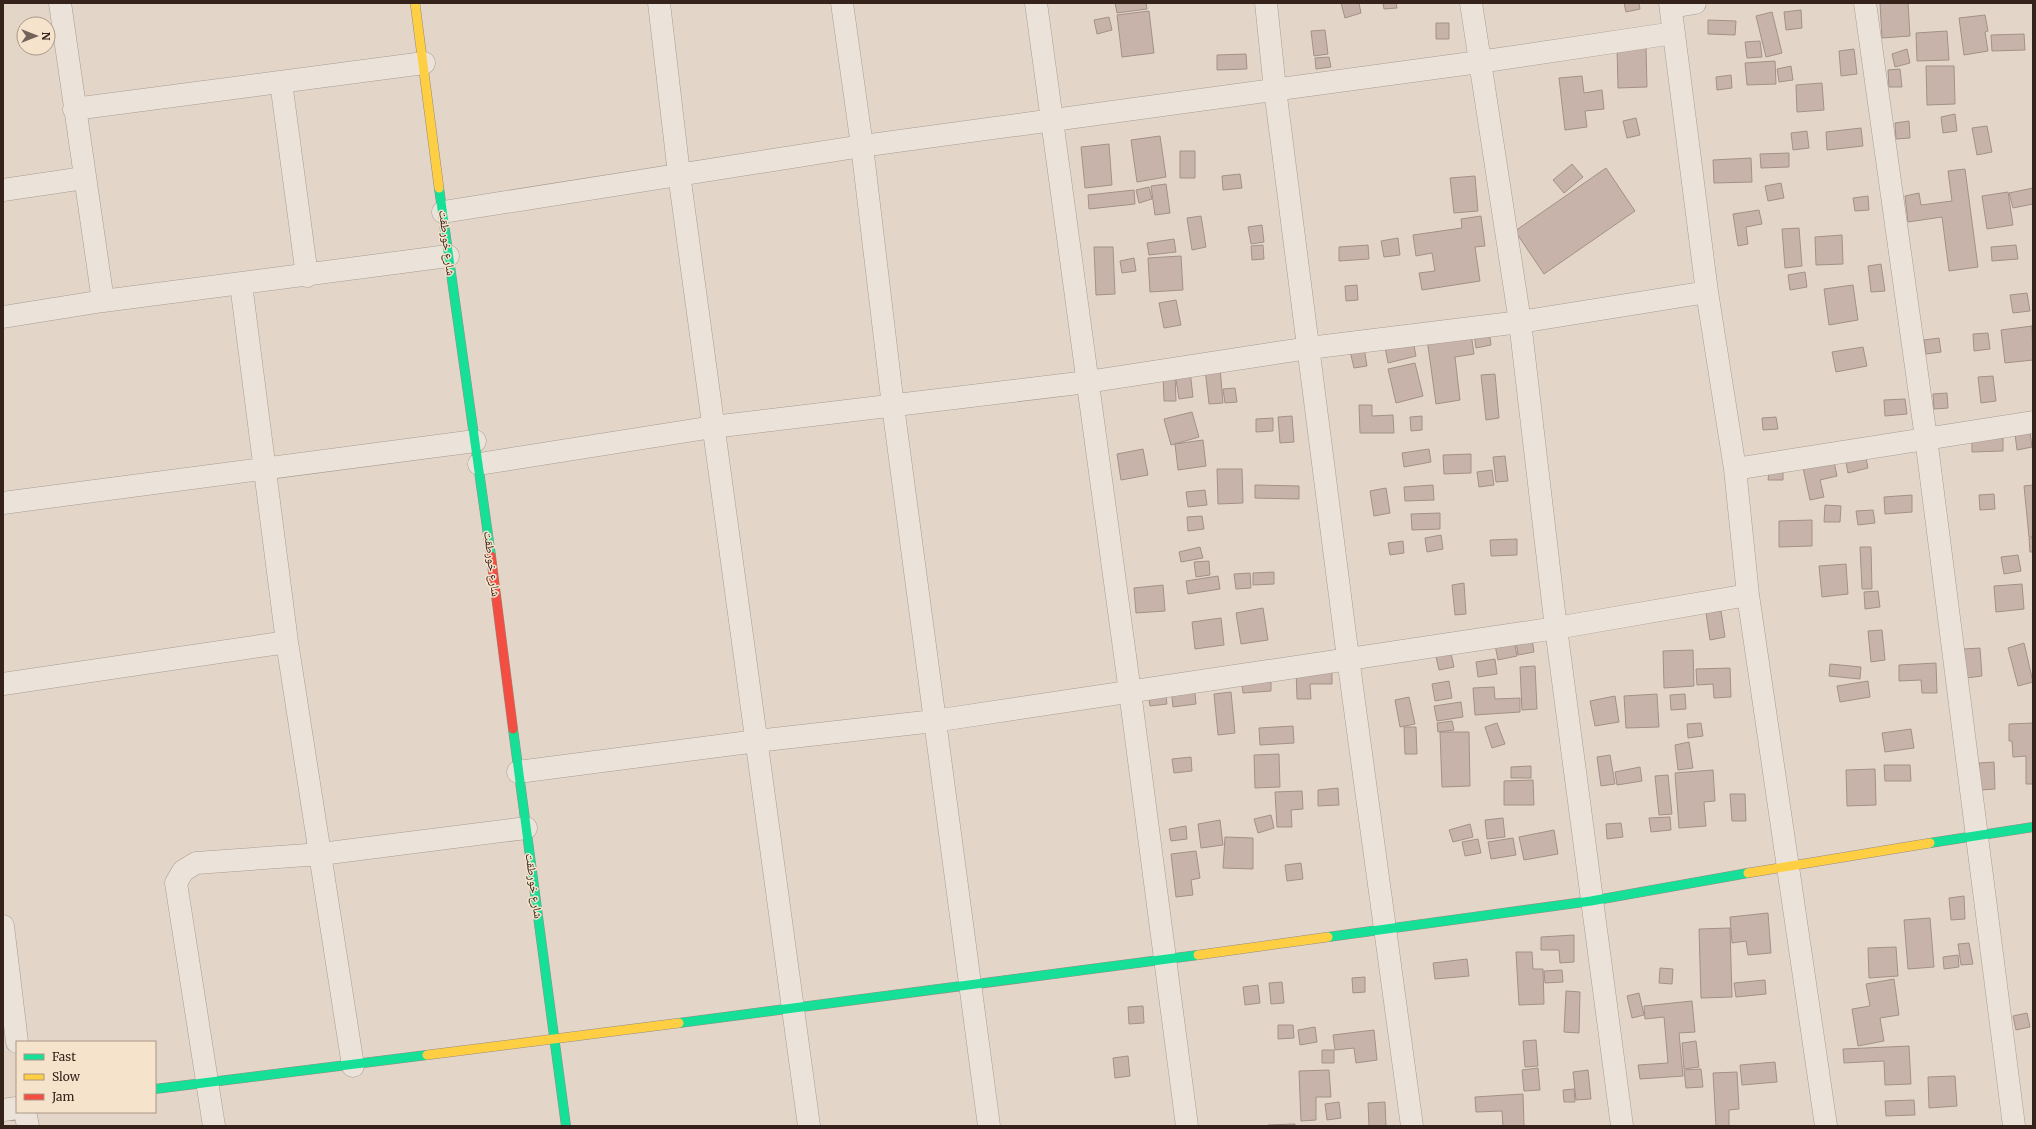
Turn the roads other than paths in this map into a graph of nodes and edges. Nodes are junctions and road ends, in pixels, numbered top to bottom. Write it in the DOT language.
graph roads {
  1 [pos="60,3"];
  2 [pos="415,3"];
  3 [pos="659,3"];
  4 [pos="842,3"];
  5 [pos="1036,3"];
  6 [pos="1266,3"];
  7 [pos="1471,3"];
  8 [pos="1695,3"];
  9 [pos="1865,3"];
  10 [pos="1670,5"];
  11 [pos="1674,33"];
  12 [pos="1479,62"];
  13 [pos="424,63"];
  14 [pos="281,82"];
  15 [pos="1275,89"];
  16 [pos="74,110"];
  17 [pos="1051,119"];
  18 [pos="862,146"];
  19 [pos="679,174"];
  20 [pos="84,178"];
  21 [pos="3,190"];
  22 [pos="443,212"];
  23 [pos="448,256"];
  24 [pos="307,276"];
  25 [pos="242,284"];
  26 [pos="1707,292"];
  27 [pos="103,301"];
  28 [pos="3,317"];
  29 [pos="1520,322"];
  30 [pos="1309,348"];
  31 [pos="1087,382"];
  32 [pos="893,406"];
  33 [pos="2033,422"];
  34 [pos="713,427"];
  35 [pos="1926,438"];
  36 [pos="475,441"];
  37 [pos="479,464"];
  38 [pos="264,468"];
  39 [pos="1735,469"];
  40 [pos="3,503"];
  41 [pos="1748,595"];
  42 [pos="1556,628"];
  43 [pos="287,642"];
  44 [pos="1348,658"];
  45 [pos="3,684"];
  46 [pos="1130,692"];
  47 [pos="934,721"];
  48 [pos="757,740"];
  49 [pos="518,772"];
  50 [pos="2033,827"];
  51 [pos="526,828"];
  52 [pos="1978,836"];
  53 [pos="321,854"];
  54 [pos="1787,866"];
  55 [pos="1591,901"];
  56 [pos="3,926"];
  57 [pos="1386,929"];
  58 [pos="1165,959"];
  59 [pos="969,986"];
  60 [pos="793,1008"];
  61 [pos="556,1039"];
  62 [pos="17,1041"];
  63 [pos="353,1066"];
  64 [pos="208,1082"];
  65 [pos="156,1090"];
  66 [pos="16,1108"];
  67 [pos="3,1110"];
  68 [pos="26,1113"];
  69 [pos="28,1126"];
  70 [pos="214,1126"];
  71 [pos="566,1126"];
  72 [pos="809,1126"];
  73 [pos="989,1126"];
  74 [pos="1187,1126"];
  75 [pos="1412,1126"];
  76 [pos="1622,1126"];
  77 [pos="1826,1126"];
  78 [pos="2014,1126"];
  1 -- 16 [label="street"];
  2 -- 13 [label="street, شارع خورطقت"];
  3 -- 19 [label="street"];
  4 -- 18 [label="street"];
  5 -- 17 [label="street"];
  6 -- 15 [label="street"];
  7 -- 12 [label="street"];
  8 -- 10 [label="street"];
  9 -- 35 [label="street"];
  10 -- 11 [label="street"];
  11 -- 12 [label="street"];
  11 -- 26 [label="street"];
  12 -- 15 [label="street"];
  12 -- 29 [label="street"];
  13 -- 14 [label="street"];
  13 -- 22 [label="street, شارع خورطقت"];
  14 -- 16 [label="street"];
  14 -- 24 [label="street"];
  15 -- 17 [label="street"];
  15 -- 30 [label="street"];
  16 -- 20 [label="street"];
  17 -- 18 [label="street"];
  17 -- 31 [label="street"];
  18 -- 19 [label="street"];
  18 -- 32 [label="street"];
  19 -- 22 [label="street"];
  19 -- 34 [label="street"];
  20 -- 21 [label="street"];
  20 -- 27 [label="street"];
  22 -- 23 [label="street, شارع خورطقت"];
  23 -- 24 [label="street"];
  23 -- 36 [label="street, شارع خورطقت"];
  24 -- 25 [label="street"];
  25 -- 27 [label="street"];
  25 -- 38 [label="street"];
  26 -- 29 [label="street"];
  26 -- 39 [label="street"];
  27 -- 28 [label="street"];
  29 -- 30 [label="street"];
  29 -- 42 [label="street"];
  30 -- 31 [label="street"];
  30 -- 44 [label="street"];
  31 -- 32 [label="street"];
  31 -- 46 [label="street"];
  32 -- 34 [label="street"];
  32 -- 47 [label="street"];
  33 -- 35 [label="street"];
  34 -- 37 [label="street"];
  34 -- 48 [label="street"];
  35 -- 39 [label="street"];
  35 -- 52 [label="street"];
  36 -- 37 [label="street, شارع خورطقت"];
  36 -- 38 [label="street"];
  37 -- 49 [label="street, شارع خورطقت"];
  38 -- 40 [label="street"];
  38 -- 43 [label="street"];
  39 -- 41 [label="street"];
  41 -- 42 [label="street"];
  41 -- 54 [label="street"];
  42 -- 44 [label="street"];
  42 -- 55 [label="street"];
  43 -- 45 [label="street"];
  43 -- 53 [label="street"];
  44 -- 46 [label="street"];
  44 -- 57 [label="street"];
  46 -- 47 [label="street"];
  46 -- 58 [label="street"];
  47 -- 48 [label="street"];
  47 -- 59 [label="street"];
  48 -- 49 [label="street"];
  48 -- 60 [label="street"];
  49 -- 51 [label="street, شارع خورطقت"];
  50 -- 52 [label="street"];
  51 -- 53 [label="street"];
  51 -- 61 [label="street, شارع خورطقت"];
  52 -- 54 [label="street"];
  52 -- 78 [label="street"];
  53 -- 63 [label="street"];
  53 -- 64 [label="street"];
  54 -- 55 [label="street"];
  54 -- 77 [label="street"];
  55 -- 57 [label="street"];
  55 -- 76 [label="street"];
  56 -- 62 [label="street"];
  57 -- 58 [label="street"];
  57 -- 75 [label="street"];
  58 -- 59 [label="street"];
  58 -- 74 [label="street"];
  59 -- 60 [label="street"];
  59 -- 73 [label="street"];
  60 -- 61 [label="street"];
  60 -- 72 [label="street"];
  61 -- 63 [label="street"];
  61 -- 71 [label="street, شارع خورطقت"];
  63 -- 64 [label="street"];
  64 -- 65 [label="street"];
  64 -- 70 [label="street"];
  66 -- 67 [label="street"];
  68 -- 69 [label="street"];
}
